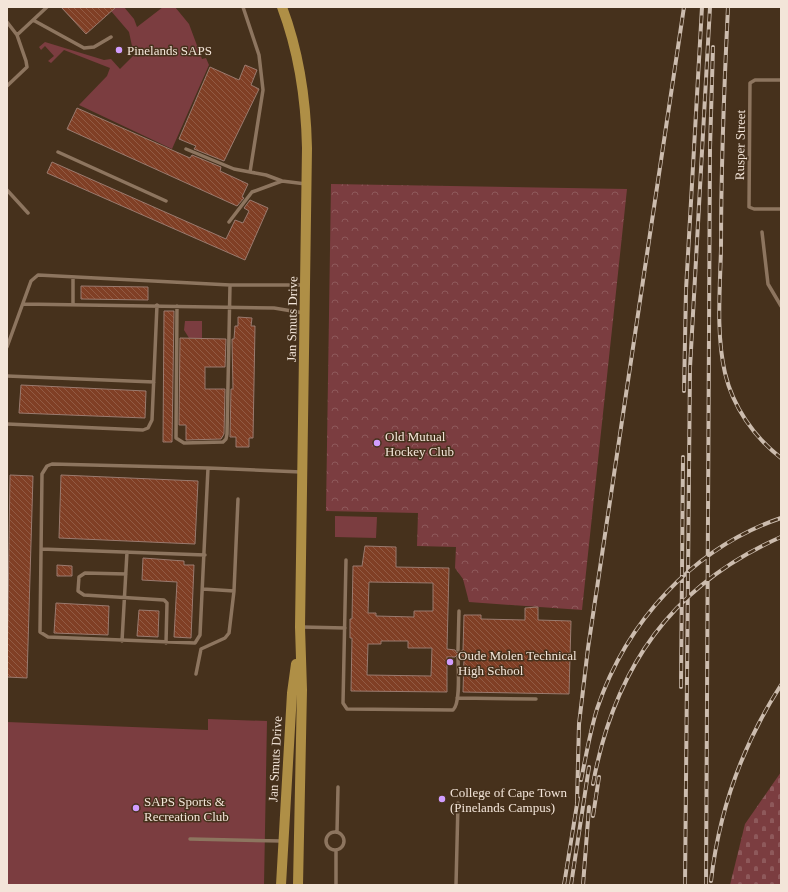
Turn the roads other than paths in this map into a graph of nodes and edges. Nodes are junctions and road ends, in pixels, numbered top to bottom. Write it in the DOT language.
graph roads {
  1 [pos="47,7"];
  2 [pos="243,7"];
  3 [pos="282,7"];
  4 [pos="33,20"];
  5 [pos="7,22"];
  6 [pos="17,35"];
  7 [pos="111,37"];
  8 [pos="781,80"];
  9 [pos="7,86"];
  10 [pos="186,149"];
  11 [pos="58,152"];
  12 [pos="250,172"];
  13 [pos="282,181"];
  14 [pos="307,184"];
  15 [pos="7,190"];
  16 [pos="166,201"];
  17 [pos="781,209"];
  18 [pos="28,213"];
  19 [pos="229,222"];
  20 [pos="762,232"];
  21 [pos="74,277"];
  22 [pos="230,285"];
  23 [pos="305,285"];
  24 [pos="23,304"];
  25 [pos="73,304"];
  26 [pos="157,305"];
  27 [pos="177,306"];
  28 [pos="781,306"];
  29 [pos="230,308"];
  30 [pos="305,313"];
  31 [pos="7,347"];
  32 [pos="7,376"];
  33 [pos="154,382"];
  34 [pos="7,424"];
  35 [pos="208,468"];
  36 [pos="302,472"];
  37 [pos="238,499"];
  38 [pos="41,549"];
  39 [pos="127,552"];
  40 [pos="205,555"];
  41 [pos="346,560"];
  42 [pos="126,574"];
  43 [pos="203,590"];
  44 [pos="234,591"];
  45 [pos="124,597"];
  46 [pos="459,611"];
  47 [pos="345,628"];
  48 [pos="300,631"];
  49 [pos="122,641"];
  50 [pos="166,643"];
  51 [pos="458,650"];
  52 [pos="458,657"];
  53 [pos="196,674"];
  54 [pos="457,698"];
  55 [pos="536,699"];
  56 [pos="338,787"];
  57 [pos="458,803"];
  58 [pos="337,832"];
  59 [pos="190,839"];
  60 [pos="283,841"];
  61 [pos="336,851"];
  62 [pos="281,885"];
  63 [pos="298,885"];
  64 [pos="336,885"];
  65 [pos="456,885"];
  1 -- 4 [label="lane"];
  2 -- 12 [label="lane"];
  3 -- 14 [label="main road, Jan Smuts Drive"];
  4 -- 6 [label="lane"];
  4 -- 7 [label="lane"];
  5 -- 6 [label="lane"];
  6 -- 9 [label="lane"];
  8 -- 17 [label="lane, Rusper Street"];
  10 -- 12 [label="lane"];
  11 -- 16 [label="lane"];
  12 -- 13 [label="lane"];
  13 -- 14 [label="lane"];
  13 -- 19 [label="lane"];
  14 -- 23 [label="main road, Jan Smuts Drive"];
  15 -- 18 [label="lane"];
  20 -- 28 [label="lane"];
  21 -- 22 [label="lane"];
  21 -- 24 [label="lane"];
  21 -- 25 [label="lane"];
  22 -- 23 [label="lane"];
  22 -- 29 [label="lane"];
  23 -- 30 [label="main road, Jan Smuts Drive"];
  24 -- 25 [label="lane"];
  24 -- 31 [label="lane"];
  25 -- 26 [label="lane"];
  26 -- 27 [label="lane"];
  26 -- 33 [label="lane"];
  27 -- 29 [label="lane"];
  27 -- 29 [label="lane"];
  29 -- 30 [label="lane"];
  30 -- 36 [label="main road, Jan Smuts Drive"];
  32 -- 33 [label="lane"];
  33 -- 34 [label="lane"];
  35 -- 36 [label="lane"];
  35 -- 38 [label="lane"];
  35 -- 40 [label="lane"];
  36 -- 48 [label="main road, Jan Smuts Drive"];
  37 -- 44 [label="lane"];
  38 -- 39 [label="lane"];
  38 -- 49 [label="lane"];
  39 -- 40 [label="lane"];
  39 -- 42 [label="lane"];
  40 -- 43 [label="lane"];
  41 -- 47 [label="lane"];
  42 -- 45 [label="lane"];
  42 -- 45 [label="lane"];
  43 -- 44 [label="lane"];
  43 -- 50 [label="lane"];
  44 -- 53 [label="lane"];
  45 -- 49 [label="lane"];
  45 -- 50 [label="lane"];
  46 -- 51 [label="lane"];
  47 -- 48 [label="lane"];
  47 -- 54 [label="lane"];
  48 -- 60 [label="main road, Jan Smuts Drive"];
  48 -- 63 [label="main road, Jan Smuts Drive"];
  49 -- 50 [label="lane"];
  52 -- 54 [label="lane"];
  54 -- 55 [label="lane"];
  56 -- 58 [label="lane"];
  57 -- 65 [label="lane"];
  58 -- 61 [label="lane"];
  58 -- 61 [label="lane"];
  59 -- 60 [label="lane"];
  60 -- 62 [label="main road, Jan Smuts Drive"];
  61 -- 64 [label="lane"];
}
